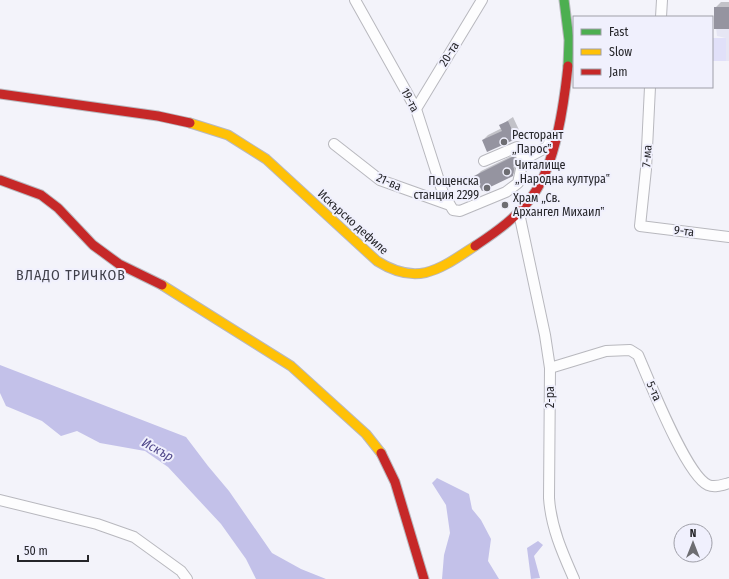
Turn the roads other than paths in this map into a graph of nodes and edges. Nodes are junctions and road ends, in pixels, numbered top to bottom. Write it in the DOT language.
graph roads {
  1 [pos="355,0"];
  2 [pos="482,0"];
  3 [pos="564,0"];
  4 [pos="662,0"];
  5 [pos="661,16"];
  6 [pos="650,88"];
  7 [pos="0,94"];
  8 [pos="416,108"];
  9 [pos="557,126"];
  10 [pos="334,144"];
  11 [pos="523,160"];
  12 [pos="484,161"];
  13 [pos="0,180"];
  14 [pos="450,205"];
  15 [pos="519,213"];
  16 [pos="640,226"];
  17 [pos="729,237"];
  18 [pos="550,368"];
  19 [pos="729,483"];
  20 [pos="0,500"];
  21 [pos="187,579"];
  22 [pos="424,579"];
  23 [pos="574,579"];
  1 -- 8 [label="street, 19-та"];
  2 -- 8 [label="street, 20-та"];
  3 -- 9 [label="main road, Искърско дефиле"];
  4 -- 5 [label="street"];
  6 -- 16 [label="street, 7-ма"];
  7 -- 15 [label="main road, Искърско дефиле"];
  8 -- 14 [label="street, 19-та"];
  9 -- 11 [label="street"];
  9 -- 15 [label="main road, Искърско дефиле"];
  10 -- 14 [label="street, 21-ва"];
  11 -- 12 [label="street"];
  11 -- 14 [label="street, 21-ва"];
  13 -- 22 [label="main road"];
  15 -- 18 [label="street, 2-ра"];
  16 -- 17 [label="street, 9-та"];
  18 -- 19 [label="street, 5-та"];
  18 -- 23 [label="street, 2-ра"];
  20 -- 21 [label="street"];
}
